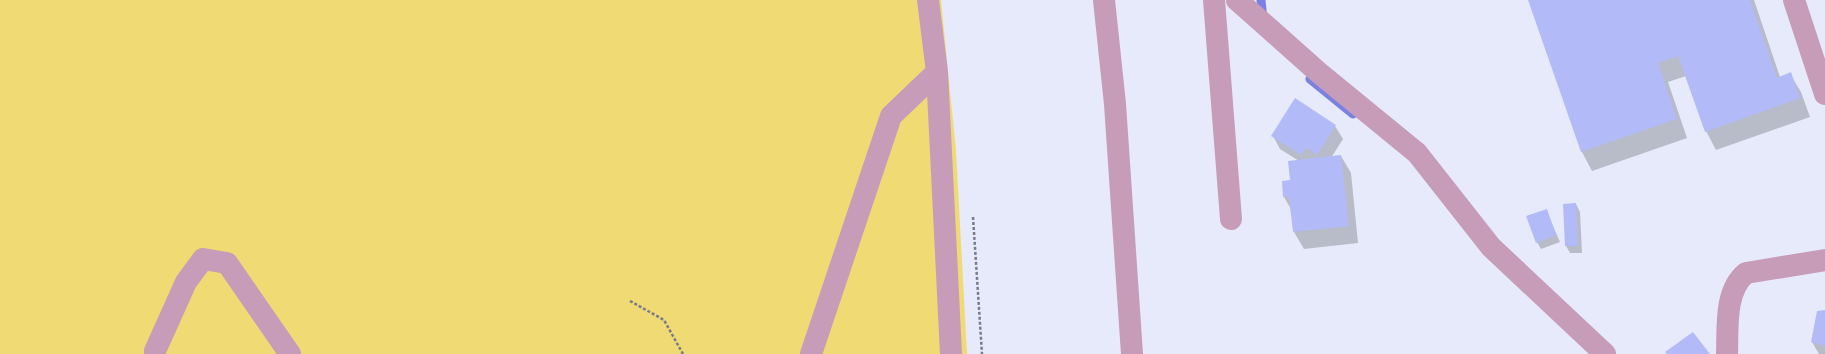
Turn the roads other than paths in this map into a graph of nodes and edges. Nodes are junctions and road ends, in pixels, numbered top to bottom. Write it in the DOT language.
graph roads {
  1 [pos="928,0"];
  2 [pos="1104,0"];
  3 [pos="1214,0"];
  4 [pos="1237,0"];
  5 [pos="1794,0"];
  6 [pos="937,72"];
  7 [pos="1825,94"];
  8 [pos="1231,219"];
  9 [pos="1825,260"];
  10 [pos="155,354"];
  11 [pos="290,354"];
  12 [pos="811,354"];
  13 [pos="952,354"];
  14 [pos="1132,354"];
  15 [pos="1605,354"];
  16 [pos="1727,354"];
  1 -- 6 [label="street"];
  2 -- 14 [label="street"];
  3 -- 8 [label="street"];
  4 -- 15 [label="street"];
  5 -- 7 [label="street"];
  6 -- 12 [label="street"];
  6 -- 13 [label="street"];
  9 -- 16 [label="street"];
  10 -- 11 [label="street"];
}
